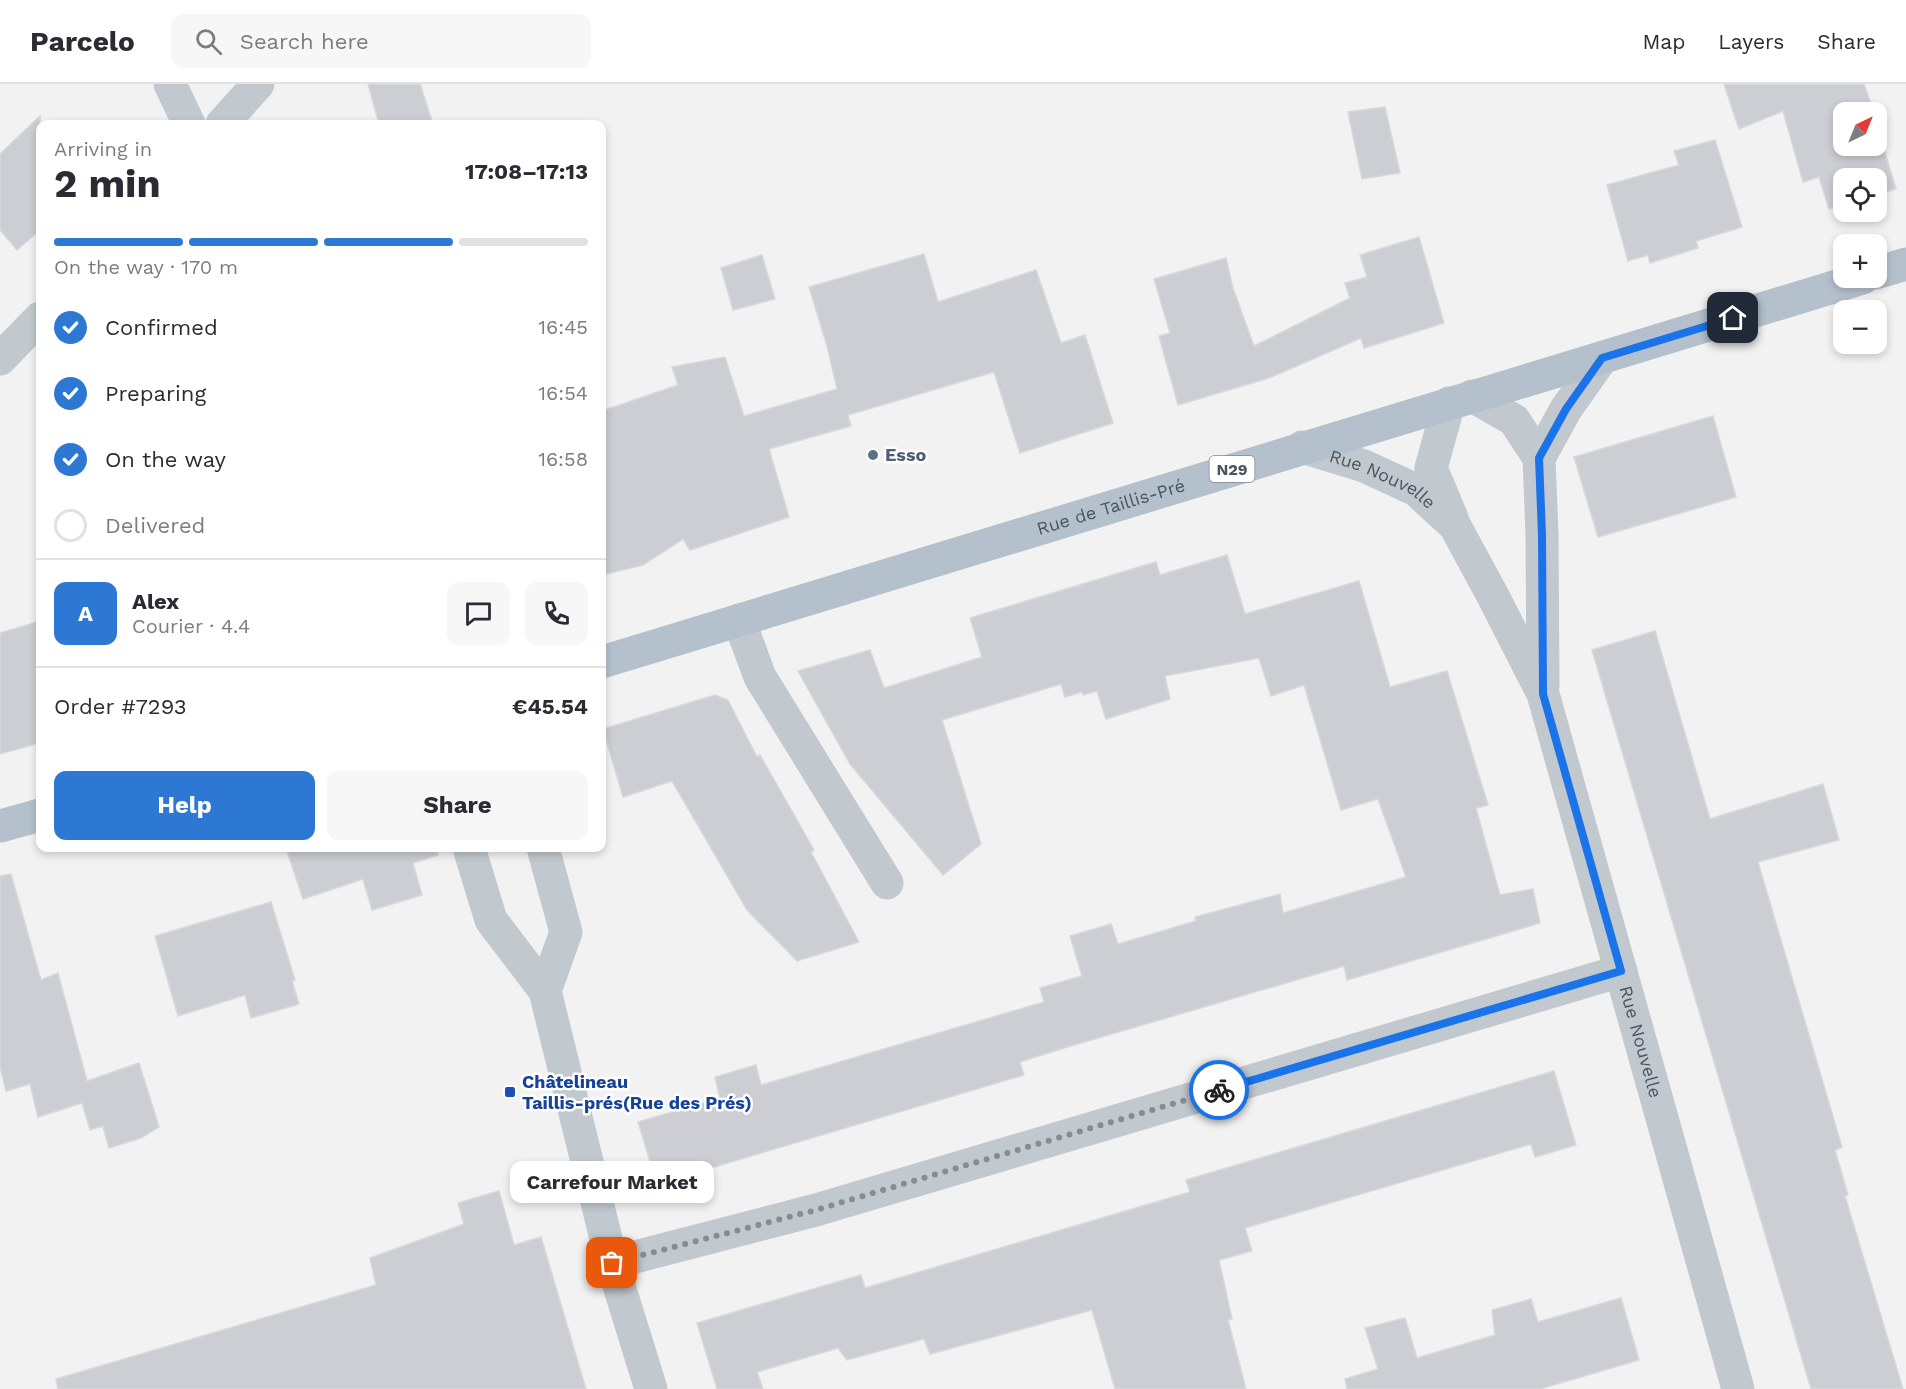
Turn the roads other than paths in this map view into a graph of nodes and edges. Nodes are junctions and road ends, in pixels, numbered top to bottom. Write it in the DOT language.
graph roads {
  1 [pos="170,84"];
  2 [pos="258,84"];
  3 [pos="187,120"];
  4 [pos="226,120"];
  5 [pos="1906,264"];
  6 [pos="1887,270"];
  7 [pos="1833,287"];
  8 [pos="36,322"];
  9 [pos="1602,358"];
  10 [pos="0,359"];
  11 [pos="1461,399"];
  12 [pos="1302,447"];
  13 [pos="1539,458"];
  14 [pos="1455,526"];
  15 [pos="739,620"];
  16 [pos="606,661"];
  17 [pos="1543,694"];
  18 [pos="36,816"];
  19 [pos="0,826"];
  20 [pos="470,852"];
  21 [pos="544,852"];
  22 [pos="887,884"];
  23 [pos="1621,971"];
  24 [pos="545,991"];
  25 [pos="612,1263"];
  26 [pos="651,1389"];
  27 [pos="1738,1389"];
  1 -- 3 [label="street"];
  2 -- 4 [label="street"];
  5 -- 6 [label="main road"];
  7 -- 9 [label="main road, Rue de Taillis-Pré / N29"];
  8 -- 10 [label="street"];
  9 -- 11 [label="main road, Rue de Taillis-Pré / N29"];
  9 -- 13 [label="street"];
  11 -- 12 [label="main road, Rue de Taillis-Pré / N29"];
  11 -- 13 [label="street"];
  11 -- 14 [label="street, Rue Nouvelle"];
  12 -- 14 [label="street, Rue Nouvelle"];
  12 -- 15 [label="main road, Rue de Taillis-Pré / N29"];
  13 -- 17 [label="street, Rue Nouvelle"];
  14 -- 17 [label="street, Rue Nouvelle"];
  15 -- 16 [label="main road, Rue de Taillis-Pré / N29"];
  15 -- 22 [label="street"];
  17 -- 23 [label="street, Rue Nouvelle"];
  18 -- 19 [label="main road"];
  20 -- 24 [label="street"];
  21 -- 24 [label="street"];
  23 -- 25 [label="street"];
  23 -- 27 [label="street, Rue Nouvelle"];
  24 -- 25 [label="street"];
  25 -- 26 [label="street"];
}
